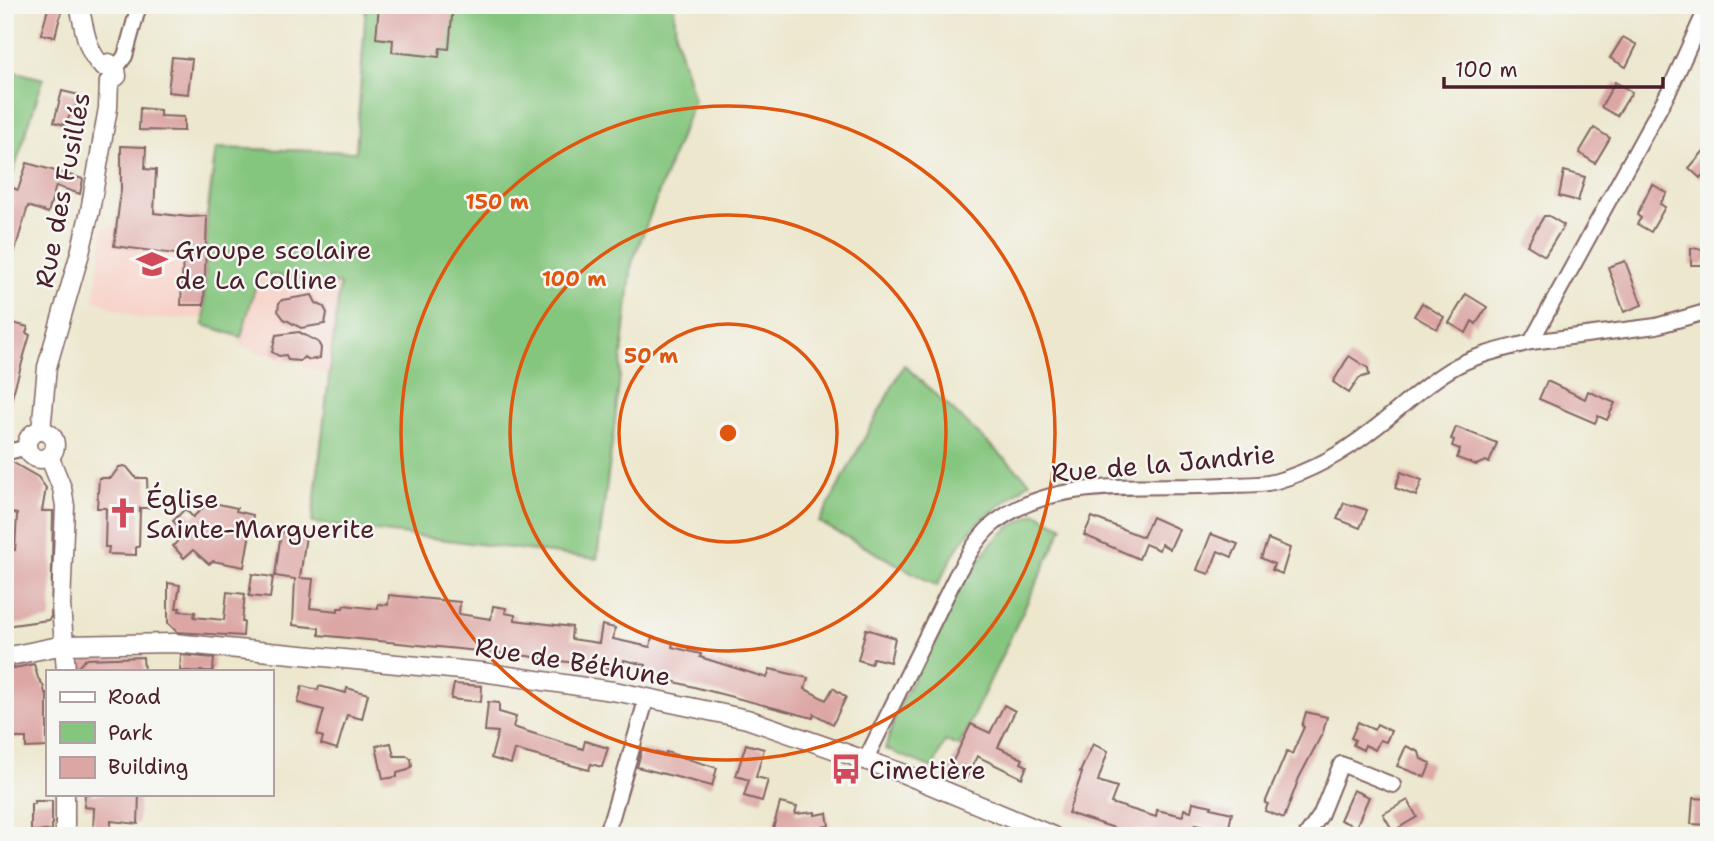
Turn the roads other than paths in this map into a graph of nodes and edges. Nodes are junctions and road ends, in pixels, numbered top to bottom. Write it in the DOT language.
graph roads {
  1 [pos="79,5"];
  2 [pos="139,5"];
  3 [pos="1708,5"];
  4 [pos="109,72"];
  5 [pos="1709,311"];
  6 [pos="1531,342"];
  7 [pos="41,431"];
  8 [pos="5,447"];
  9 [pos="28,447"];
  10 [pos="48,456"];
  11 [pos="64,645"];
  12 [pos="5,657"];
  13 [pos="66,670"];
  14 [pos="647,697"];
  15 [pos="865,761"];
  16 [pos="1393,785"];
  17 [pos="65,796"];
  18 [pos="65,836"];
  19 [pos="604,836"];
  20 [pos="1053,836"];
  21 [pos="1306,836"];
  1 -- 4 [label="street, Rue des Fusillés"];
  2 -- 4 [label="street"];
  3 -- 6 [label="street"];
  4 -- 7 [label="street, Rue des Fusillés"];
  5 -- 6 [label="street, Rue de la Jandrie"];
  6 -- 15 [label="street, Rue de la Jandrie"];
  7 -- 9 [label="street"];
  7 -- 10 [label="street"];
  8 -- 9 [label="street"];
  9 -- 10 [label="street"];
  10 -- 11 [label="street"];
  11 -- 12 [label="street, Rue de Béthune"];
  11 -- 13 [label="street"];
  11 -- 14 [label="street, Rue de Béthune"];
  14 -- 15 [label="street, Rue de Béthune"];
  14 -- 19 [label="street"];
  15 -- 20 [label="street, Rue de Béthune"];
  16 -- 21 [label="street"];
  17 -- 18 [label="street"];
}
